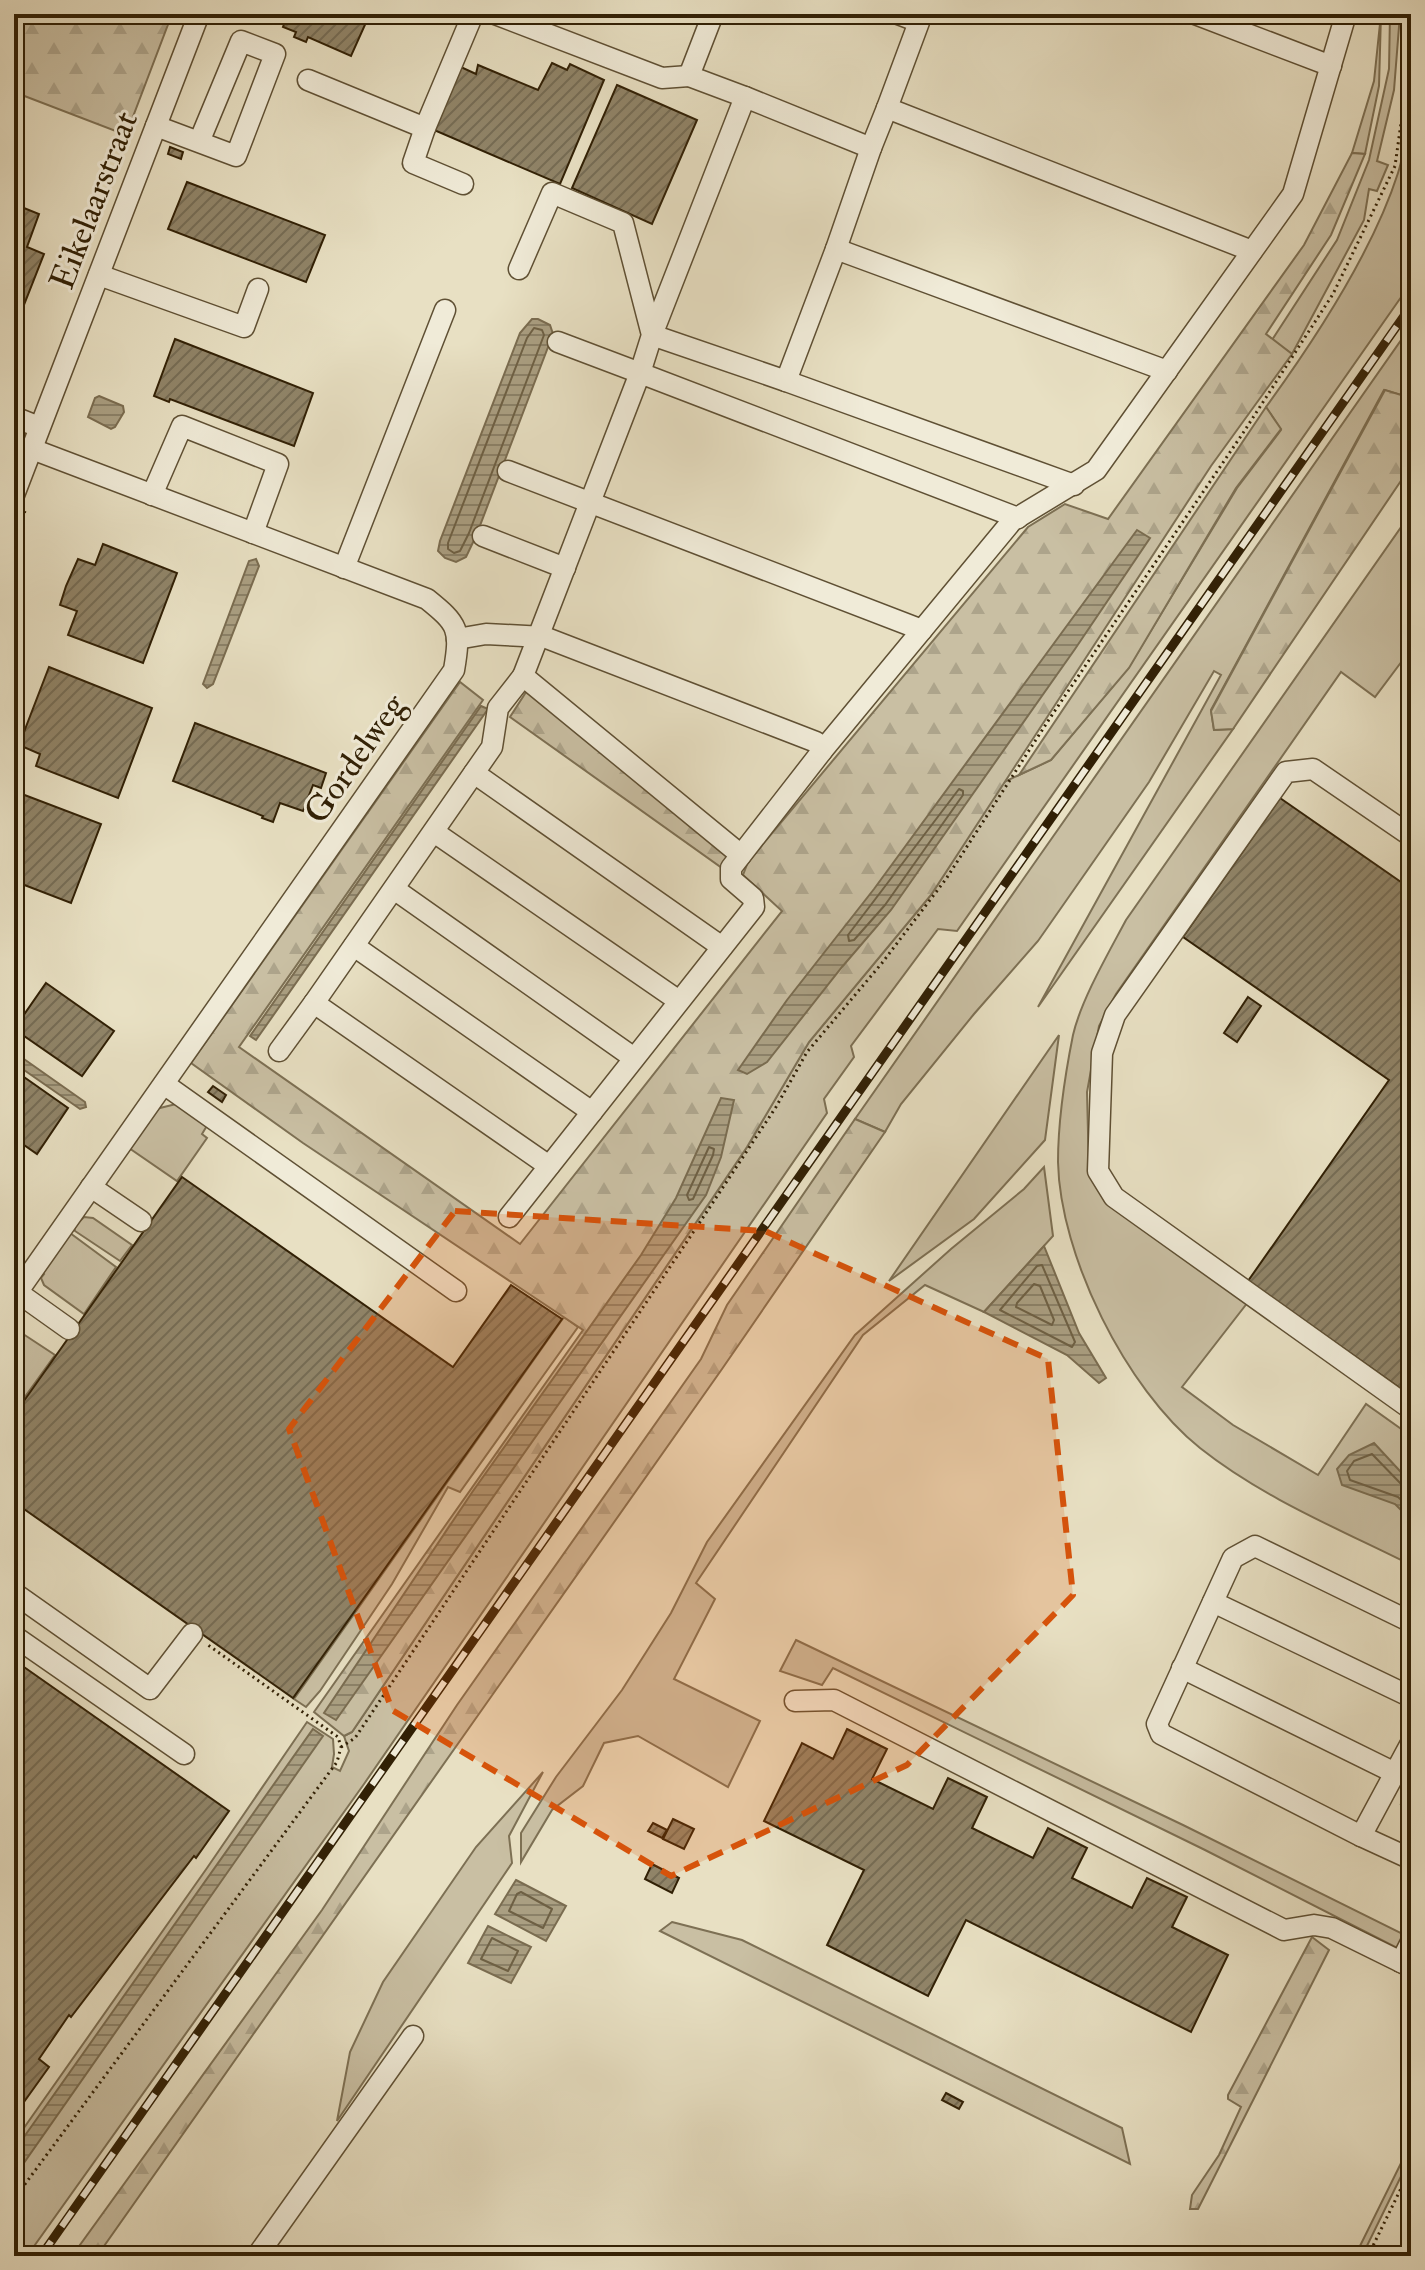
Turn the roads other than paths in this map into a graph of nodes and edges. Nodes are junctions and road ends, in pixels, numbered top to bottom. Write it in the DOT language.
graph roads {
  1 [pos="199,14"];
  2 [pos="473,14"];
  3 [pos="713,14"];
  4 [pos="898,14"];
  5 [pos="1195,14"];
  6 [pos="1346,14"];
  7 [pos="501,15"];
  8 [pos="920,18"];
  9 [pos="1331,66"];
  10 [pos="689,76"];
  11 [pos="308,80"];
  12 [pos="745,97"];
  13 [pos="887,108"];
  14 [pos="156,126"];
  15 [pos="425,128"];
  16 [pos="199,142"];
  17 [pos="871,148"];
  18 [pos="463,184"];
  19 [pos="836,249"];
  20 [pos="1252,251"];
  21 [pos="519,269"];
  22 [pos="99,275"];
  23 [pos="258,289"];
  24 [pos="445,310"];
  25 [pos="652,335"];
  26 [pos="558,342"];
  27 [pos="1167,371"];
  28 [pos="640,373"];
  29 [pos="786,381"];
  30 [pos="14,417"];
  31 [pos="39,427"];
  32 [pos="32,449"];
  33 [pos="508,471"];
  34 [pos="1074,485"];
  35 [pos="14,495"];
  36 [pos="152,495"];
  37 [pos="590,502"];
  38 [pos="1018,518"];
  39 [pos="253,533"];
  40 [pos="483,536"];
  41 [pos="344,568"];
  42 [pos="565,568"];
  43 [pos="922,630"];
  44 [pos="538,636"];
  45 [pos="457,639"];
  46 [pos="523,676"];
  47 [pos="822,751"];
  48 [pos="474,773"];
  49 [pos="434,832"];
  50 [pos="1411,836"];
  51 [pos="741,855"];
  52 [pos="394,889"];
  53 [pos="354,946"];
  54 [pos="722,947"];
  55 [pos="679,1001"];
  56 [pos="314,1003"];
  57 [pos="279,1051"];
  58 [pos="634,1058"];
  59 [pos="164,1084"];
  60 [pos="592,1112"];
  61 [pos="549,1166"];
  62 [pos="91,1187"];
  63 [pos="509,1217"];
  64 [pos="141,1221"];
  65 [pos="456,1291"];
  66 [pos="16,1294"];
  67 [pos="69,1329"];
  68 [pos="1411,1409"];
  69 [pos="14,1593"];
  70 [pos="1213,1602"];
  71 [pos="1411,1622"];
  72 [pos="192,1634"];
  73 [pos="14,1636"];
  74 [pos="1182,1668"];
  75 [pos="1411,1697"];
  76 [pos="795,1701"];
  77 [pos="1411,1743"];
  78 [pos="184,1754"];
  79 [pos="1395,1773"];
  80 [pos="1361,1836"];
  81 [pos="1411,1859"];
  82 [pos="1411,1942"];
  83 [pos="1406,1964"];
  84 [pos="413,2036"];
  85 [pos="257,2256"];
  1 -- 14 [label="street, Eikelaarstraat"];
  2 -- 15 [label="street"];
  3 -- 10 [label="street"];
  4 -- 8 [label="street"];
  5 -- 9 [label="street"];
  6 -- 9 [label="street"];
  7 -- 10 [label="street"];
  8 -- 13 [label="street"];
  9 -- 20 [label="street"];
  10 -- 12 [label="street"];
  11 -- 15 [label="street"];
  12 -- 17 [label="street"];
  12 -- 25 [label="street"];
  13 -- 17 [label="street"];
  13 -- 20 [label="street"];
  14 -- 16 [label="street"];
  14 -- 22 [label="street, Eikelaarstraat"];
  15 -- 18 [label="street"];
  16 -- 16 [label="street"];
  17 -- 19 [label="street"];
  19 -- 27 [label="street"];
  19 -- 29 [label="street"];
  20 -- 27 [label="street"];
  21 -- 25 [label="street"];
  22 -- 23 [label="street"];
  22 -- 31 [label="street, Eikelaarstraat"];
  24 -- 41 [label="street"];
  25 -- 28 [label="street"];
  25 -- 29 [label="street"];
  26 -- 28 [label="street"];
  27 -- 34 [label="street"];
  28 -- 37 [label="street"];
  28 -- 38 [label="street"];
  29 -- 34 [label="street"];
  30 -- 31 [label="street"];
  31 -- 32 [label="street, Eikelaarstraat"];
  32 -- 35 [label="street, Eikelaarstraat"];
  32 -- 36 [label="street"];
  33 -- 37 [label="street"];
  34 -- 38 [label="street"];
  36 -- 39 [label="street"];
  36 -- 39 [label="street"];
  37 -- 42 [label="street"];
  37 -- 43 [label="street"];
  38 -- 43 [label="street"];
  39 -- 41 [label="street"];
  40 -- 42 [label="street"];
  41 -- 45 [label="street"];
  42 -- 44 [label="street"];
  43 -- 47 [label="street"];
  44 -- 45 [label="street"];
  44 -- 46 [label="street"];
  44 -- 47 [label="street"];
  45 -- 59 [label="street, Gordelweg"];
  46 -- 48 [label="street"];
  46 -- 51 [label="street"];
  47 -- 51 [label="street"];
  48 -- 49 [label="street"];
  48 -- 54 [label="street"];
  49 -- 52 [label="street"];
  49 -- 55 [label="street"];
  50 -- 68 [label="street"];
  51 -- 54 [label="street"];
  52 -- 53 [label="street"];
  52 -- 58 [label="street"];
  53 -- 56 [label="street"];
  53 -- 60 [label="street"];
  54 -- 55 [label="street"];
  55 -- 58 [label="street"];
  56 -- 57 [label="street"];
  56 -- 61 [label="street"];
  58 -- 60 [label="street"];
  59 -- 62 [label="street, Gordelweg"];
  59 -- 65 [label="street"];
  60 -- 61 [label="street"];
  61 -- 63 [label="street"];
  62 -- 64 [label="street"];
  62 -- 66 [label="street, Gordelweg"];
  66 -- 67 [label="street"];
  69 -- 72 [label="street"];
  70 -- 71 [label="street"];
  70 -- 74 [label="street"];
  70 -- 75 [label="street"];
  73 -- 78 [label="street"];
  74 -- 79 [label="street"];
  74 -- 80 [label="street"];
  76 -- 83 [label="street"];
  77 -- 79 [label="street"];
  79 -- 80 [label="street"];
  80 -- 81 [label="street"];
  82 -- 83 [label="street"];
  84 -- 85 [label="street"];
}
